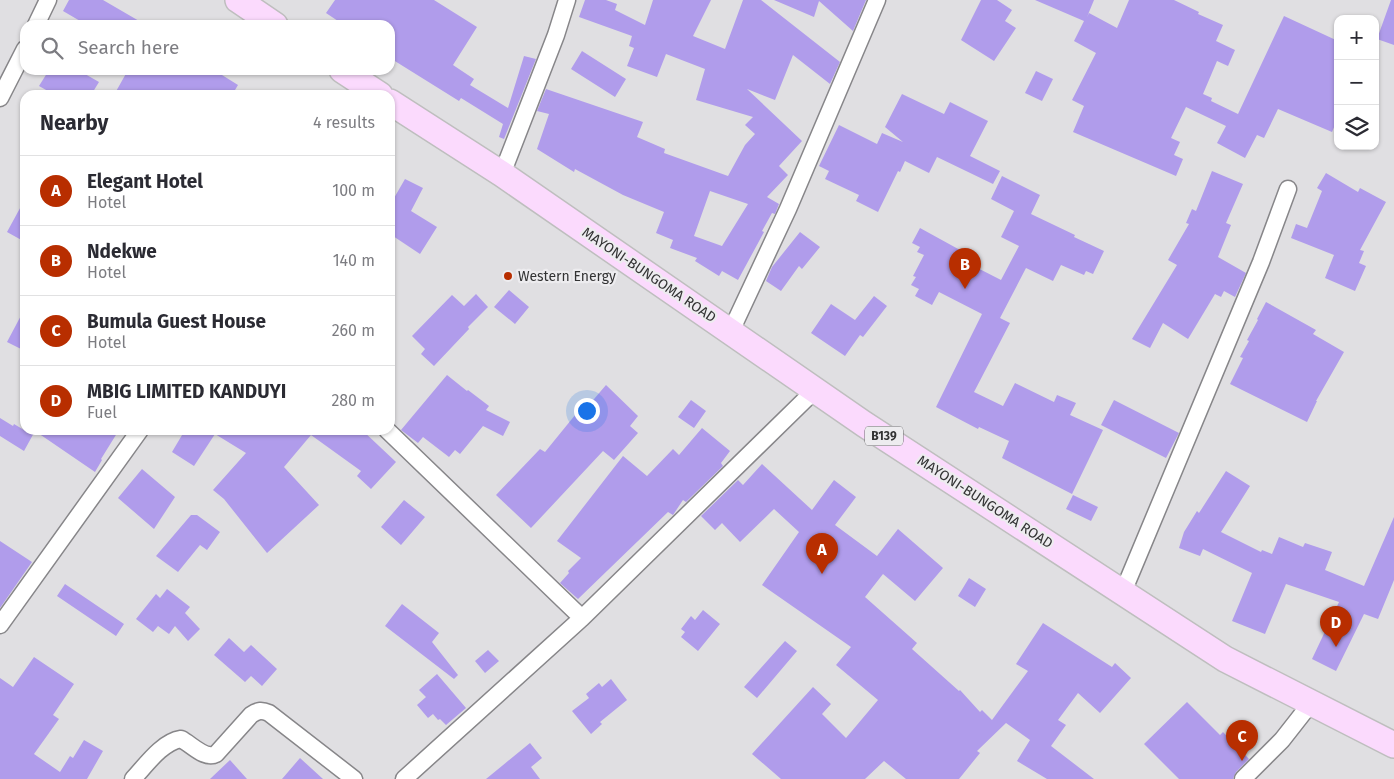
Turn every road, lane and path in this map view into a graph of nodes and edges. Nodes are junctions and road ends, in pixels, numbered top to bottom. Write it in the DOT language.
graph roads {
  1 [pos="48,0"];
  2 [pos="238,0"];
  3 [pos="567,0"];
  4 [pos="877,0"];
  5 [pos="38,20"];
  6 [pos="268,20"];
  7 [pos="20,56"];
  8 [pos="350,75"];
  9 [pos="5,76"];
  10 [pos="372,90"];
  11 [pos="0,98"];
  12 [pos="395,105"];
  13 [pos="502,174"];
  14 [pos="1288,189"];
  15 [pos="731,331"];
  16 [pos="815,390"];
  17 [pos="136,435"];
  18 [pos="392,435"];
  19 [pos="1123,592"];
  20 [pos="582,618"];
  21 [pos="0,625"];
  22 [pos="1311,703"];
  23 [pos="1394,745"];
  24 [pos="133,779"];
  25 [pos="354,779"];
  26 [pos="404,779"];
  27 [pos="1243,779"];
  1 -- 5 [label="street"];
  2 -- 6 [label="main road"];
  3 -- 13 [label="street"];
  4 -- 15 [label="street"];
  7 -- 9 [label="street"];
  8 -- 10 [label="main road, MAYONI-BUNGOMA ROAD / B139"];
  9 -- 11 [label="street"];
  12 -- 13 [label="main road, MAYONI-BUNGOMA ROAD / B139"];
  13 -- 15 [label="main road, MAYONI-BUNGOMA ROAD / B139"];
  14 -- 19 [label="street"];
  15 -- 16 [label="main road, MAYONI-BUNGOMA ROAD / B139"];
  16 -- 19 [label="main road, MAYONI-BUNGOMA ROAD / B139"];
  16 -- 20 [label="street"];
  17 -- 21 [label="street"];
  18 -- 20 [label="street"];
  19 -- 22 [label="main road, MAYONI-BUNGOMA ROAD / B139"];
  20 -- 26 [label="street"];
  22 -- 23 [label="main road, MAYONI-BUNGOMA ROAD / B139"];
  22 -- 27 [label="street"];
  24 -- 25 [label="street"];
}
